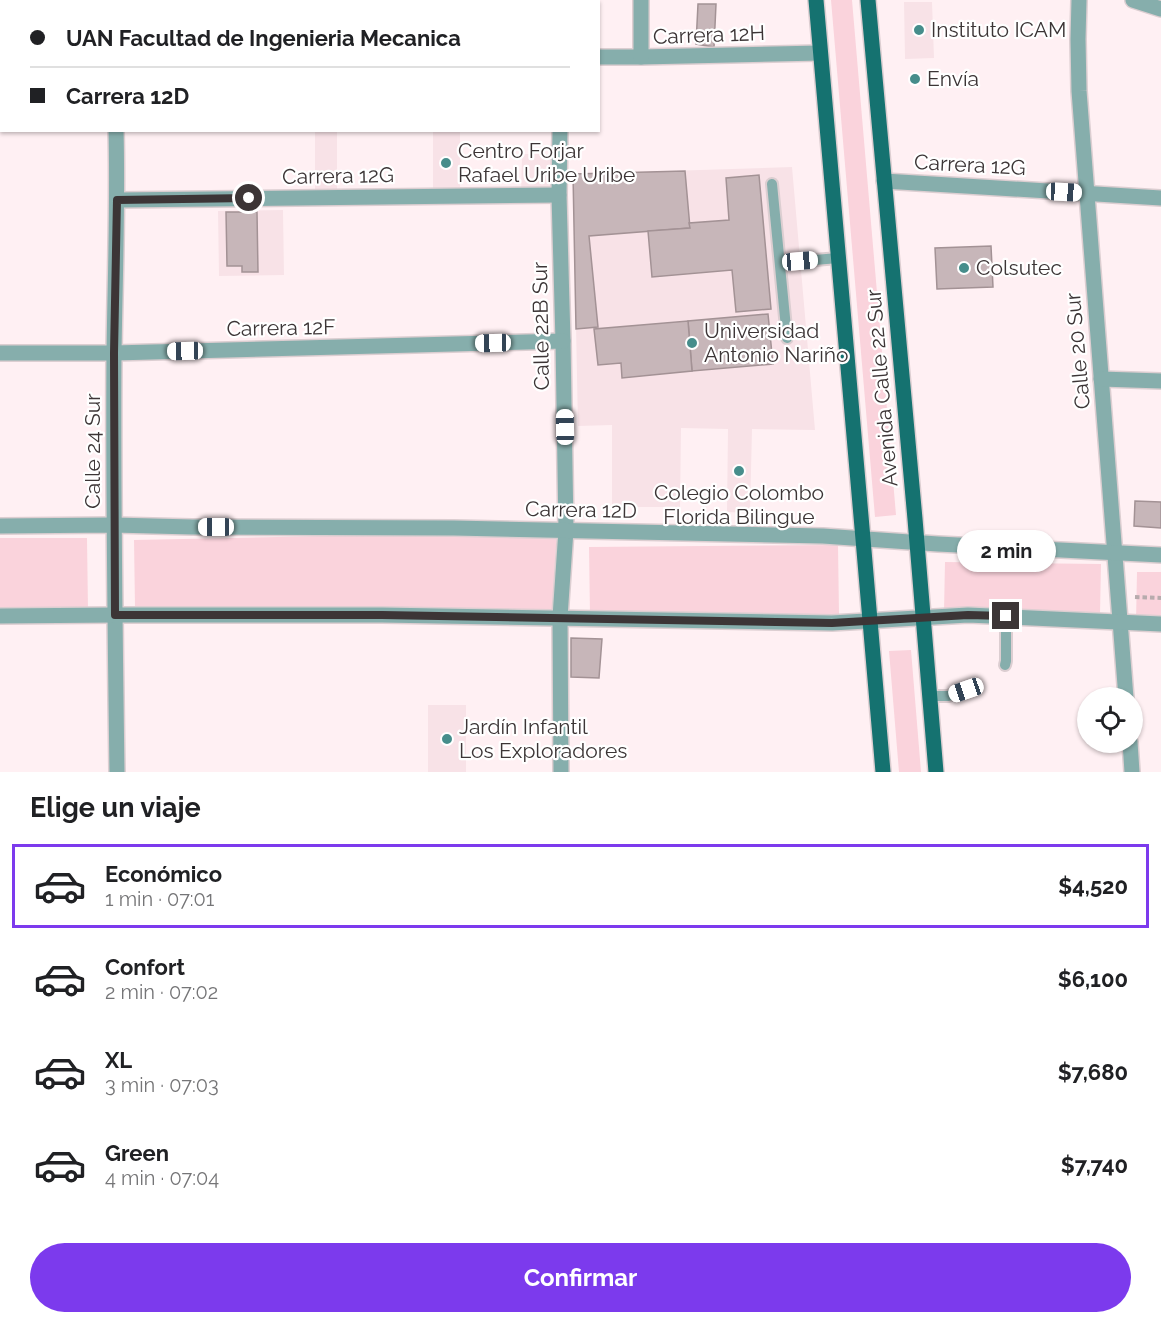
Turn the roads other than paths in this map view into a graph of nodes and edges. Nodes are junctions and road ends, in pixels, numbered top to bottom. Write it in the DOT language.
graph roads {
  1 [pos="641,0"];
  2 [pos="816,0"];
  3 [pos="868,0"];
  4 [pos="1079,0"];
  5 [pos="1133,0"];
  6 [pos="1161,9"];
  7 [pos="820,53"];
  8 [pos="600,57"];
  9 [pos="641,57"];
  10 [pos="116,132"];
  11 [pos="560,132"];
  12 [pos="884,181"];
  13 [pos="772,184"];
  14 [pos="1086,193"];
  15 [pos="559,195"];
  16 [pos="1161,198"];
  17 [pos="117,200"];
  18 [pos="838,258"];
  19 [pos="780,263"];
  20 [pos="788,338"];
  21 [pos="564,341"];
  22 [pos="114,353"];
  23 [pos="0,354"];
  24 [pos="1101,379"];
  25 [pos="1161,381"];
  26 [pos="114,525"];
  27 [pos="0,526"];
  28 [pos="566,530"];
  29 [pos="863,539"];
  30 [pos="917,542"];
  31 [pos="1115,553"];
  32 [pos="1161,555"];
  33 [pos="115,615"];
  34 [pos="0,616"];
  35 [pos="1006,616"];
  36 [pos="560,617"];
  37 [pos="923,618"];
  38 [pos="870,621"];
  39 [pos="1120,622"];
  40 [pos="1161,624"];
  41 [pos="1005,665"];
  42 [pos="1125,687"];
  43 [pos="966,690"];
  44 [pos="929,696"];
  45 [pos="1131,753"];
  46 [pos="117,772"];
  47 [pos="561,772"];
  48 [pos="883,772"];
  49 [pos="936,772"];
  50 [pos="1132,772"];
  1 -- 9 [label="street"];
  2 -- 7 [label="main road, Avenida Calle 22 Sur"];
  3 -- 12 [label="main road, Avenida Calle 22 Sur"];
  4 -- 14 [label="street, Calle 20 Sur"];
  5 -- 6 [label="street"];
  7 -- 9 [label="street, Carrera 12H"];
  7 -- 18 [label="main road, Avenida Calle 22 Sur"];
  8 -- 9 [label="street, Carrera 12H"];
  10 -- 17 [label="street, Calle 24 Sur"];
  11 -- 15 [label="street, Calle 22B Sur"];
  12 -- 14 [label="street, Carrera 12G"];
  12 -- 30 [label="main road, Avenida Calle 22 Sur"];
  13 -- 19 [label="lane"];
  14 -- 16 [label="street, Carrera 12G"];
  14 -- 24 [label="street, Calle 20 Sur"];
  15 -- 17 [label="street, Carrera 12G"];
  15 -- 21 [label="street, Calle 22B Sur"];
  17 -- 22 [label="street, Calle 24 Sur"];
  18 -- 19 [label="lane"];
  18 -- 29 [label="main road, Avenida Calle 22 Sur"];
  19 -- 20 [label="lane"];
  21 -- 22 [label="street, Carrera 12F"];
  21 -- 28 [label="street, Calle 22B Sur"];
  22 -- 23 [label="street, Carrera 12F"];
  22 -- 26 [label="street, Calle 24 Sur"];
  24 -- 25 [label="street"];
  24 -- 31 [label="street, Calle 20 Sur"];
  26 -- 27 [label="street, Carrera 12D"];
  26 -- 28 [label="street, Carrera 12D"];
  26 -- 33 [label="street, Calle 24 Sur"];
  28 -- 29 [label="street, Carrera 12D"];
  28 -- 36 [label="street, Calle 22B Sur"];
  29 -- 30 [label="street, Carrera 12D"];
  29 -- 38 [label="main road, Avenida Calle 22 Sur"];
  30 -- 31 [label="street, Carrera 12D"];
  30 -- 37 [label="main road, Avenida Calle 22 Sur"];
  31 -- 32 [label="street, Carrera 12D"];
  31 -- 39 [label="street, Calle 20 Sur"];
  33 -- 34 [label="street"];
  33 -- 36 [label="street"];
  33 -- 46 [label="street, Calle 24 Sur"];
  35 -- 37 [label="street"];
  35 -- 39 [label="street"];
  35 -- 41 [label="lane"];
  36 -- 38 [label="street"];
  36 -- 47 [label="street, Calle 22B Sur"];
  37 -- 38 [label="street"];
  37 -- 44 [label="main road, Avenida Calle 22 Sur"];
  38 -- 48 [label="main road, Avenida Calle 22 Sur"];
  39 -- 40 [label="street"];
  39 -- 42 [label="street, Calle 20 Sur"];
  43 -- 44 [label="lane"];
  44 -- 49 [label="main road, Avenida Calle 22 Sur"];
  45 -- 50 [label="street"];
}
